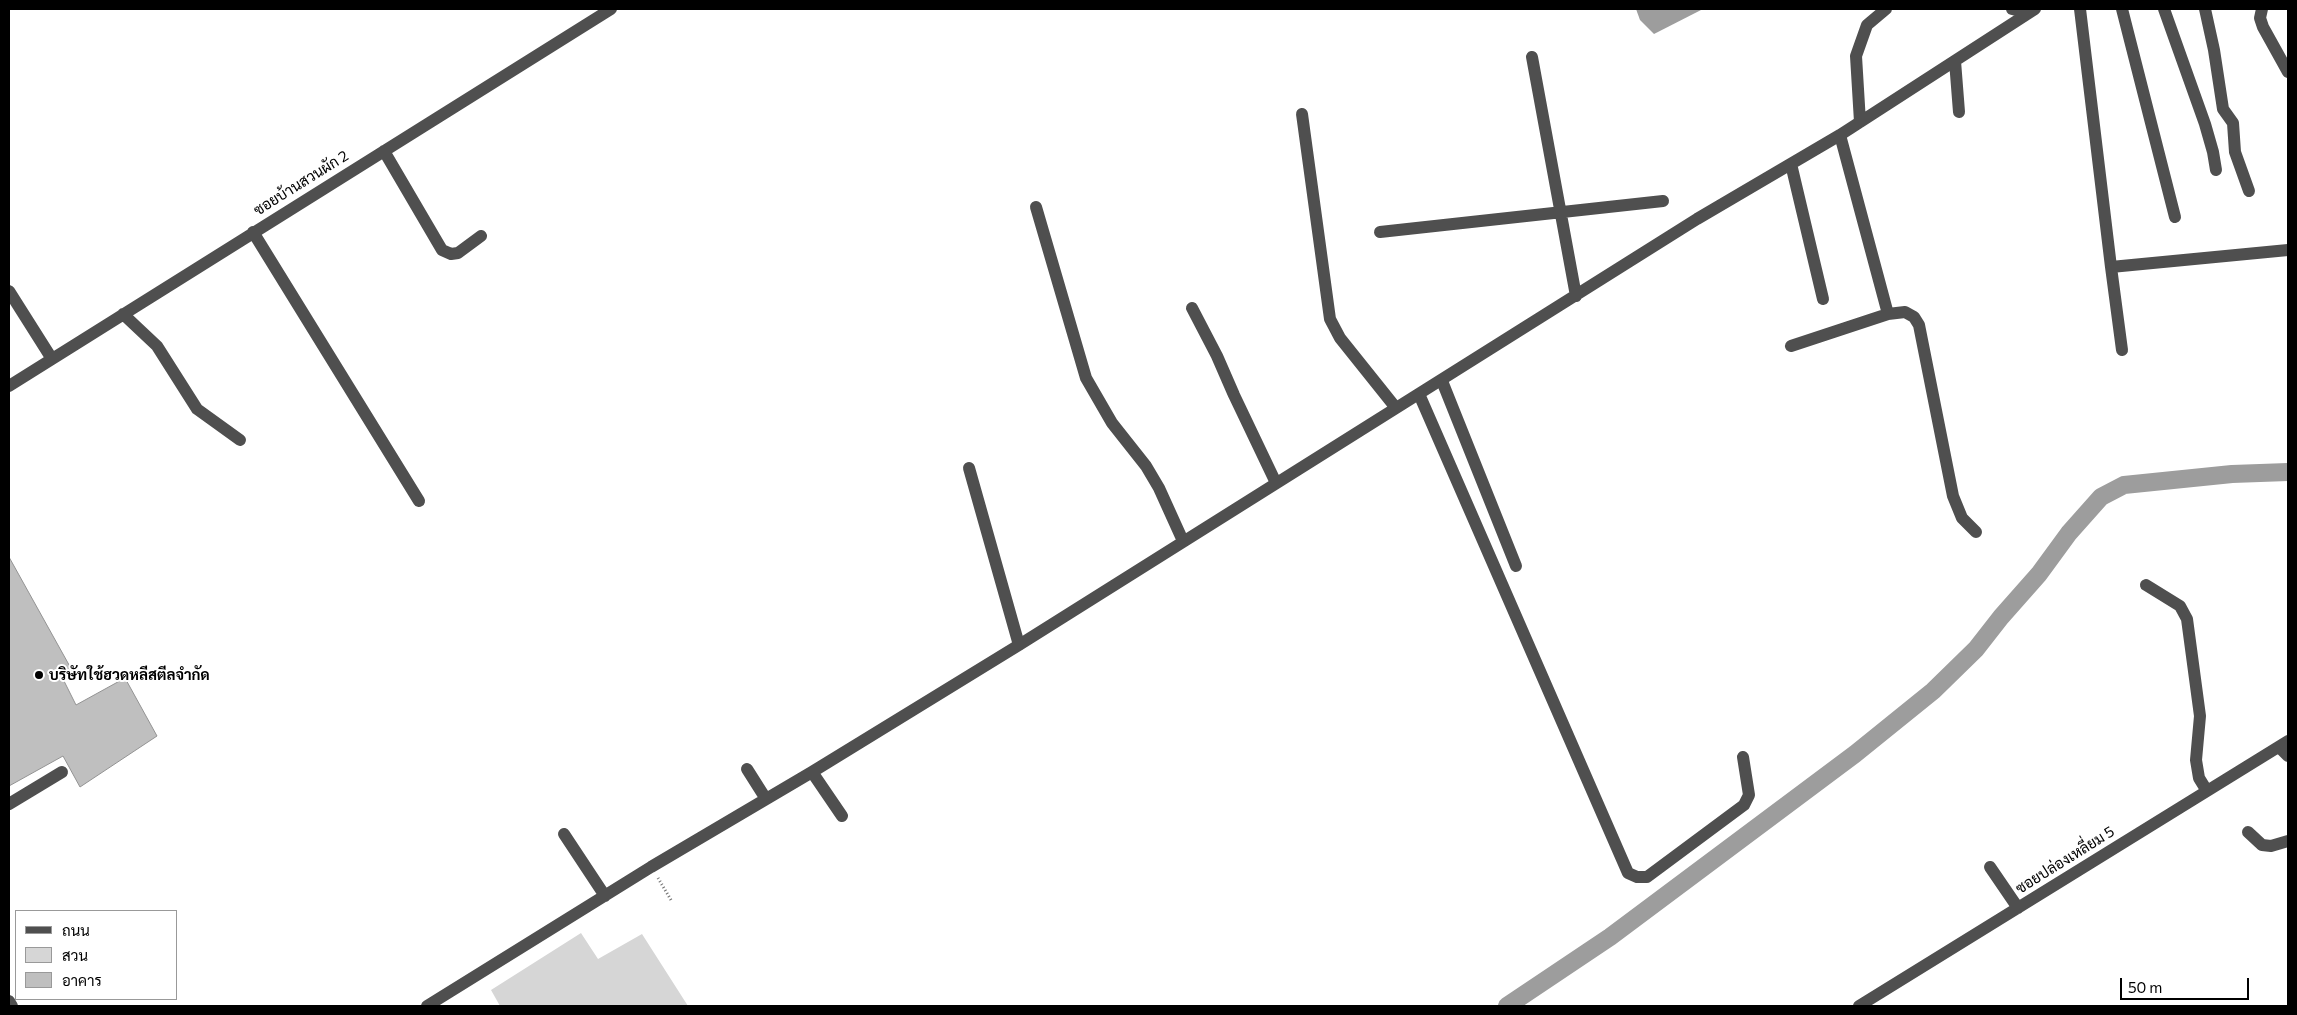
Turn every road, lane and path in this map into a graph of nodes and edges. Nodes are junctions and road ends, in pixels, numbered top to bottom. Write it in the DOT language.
graph roads {
  1 [pos="611,9"];
  2 [pos="1886,9"];
  3 [pos="2012,9"];
  4 [pos="2080,9"];
  5 [pos="2122,9"];
  6 [pos="2164,9"];
  7 [pos="2205,9"];
  8 [pos="2262,9"];
  9 [pos="2032,11"];
  10 [pos="1532,57"];
  11 [pos="1955,61"];
  12 [pos="2288,72"];
  13 [pos="1959,112"];
  14 [pos="1302,114"];
  15 [pos="1860,122"];
  16 [pos="1840,135"];
  17 [pos="384,151"];
  18 [pos="1791,164"];
  19 [pos="2216,170"];
  20 [pos="2249,191"];
  21 [pos="1663,201"];
  22 [pos="1036,207"];
  23 [pos="1560,212"];
  24 [pos="2175,217"];
  25 [pos="253,232"];
  26 [pos="1380,232"];
  27 [pos="481,236"];
  28 [pos="2288,250"];
  29 [pos="2111,267"];
  30 [pos="9,291"];
  31 [pos="1576,296"];
  32 [pos="1823,299"];
  33 [pos="1192,308"];
  34 [pos="123,314"];
  35 [pos="1888,314"];
  36 [pos="1791,346"];
  37 [pos="2122,350"];
  38 [pos="52,359"];
  39 [pos="1442,381"];
  40 [pos="9,386"];
  41 [pos="1418,394"];
  42 [pos="1396,408"];
  43 [pos="240,440"];
  44 [pos="969,468"];
  45 [pos="1276,483"];
  46 [pos="419,501"];
  47 [pos="1976,532"];
  48 [pos="1183,541"];
  49 [pos="1516,566"];
  50 [pos="2146,585"];
  51 [pos="1019,645"];
  52 [pos="2283,744"];
  53 [pos="2288,756"];
  54 [pos="1743,757"];
  55 [pos="747,769"];
  56 [pos="62,772"];
  57 [pos="812,772"];
  58 [pos="2208,791"];
  59 [pos="766,799"];
  60 [pos="9,804"];
  61 [pos="842,816"];
  62 [pos="2248,832"];
  63 [pos="564,834"];
  64 [pos="2288,841"];
  65 [pos="651,867"];
  66 [pos="1990,867"];
  67 [pos="605,896"];
  68 [pos="671,900"];
  69 [pos="2018,908"];
  70 [pos="9,1001"];
  71 [pos="12,1006"];
  72 [pos="427,1006"];
  73 [pos="1858,1006"];
  1 -- 17 [label="street, ซอยบ้านสวนผัก 2"];
  2 -- 15 [label="street"];
  3 -- 9 [label="street"];
  4 -- 29 [label="street"];
  5 -- 24 [label="street"];
  6 -- 19 [label="street"];
  7 -- 20 [label="street"];
  8 -- 12 [label="street"];
  9 -- 11 [label="street"];
  10 -- 23 [label="street"];
  11 -- 13 [label="street"];
  11 -- 15 [label="street"];
  14 -- 42 [label="street"];
  15 -- 16 [label="street"];
  16 -- 18 [label="street"];
  16 -- 35 [label="street"];
  17 -- 25 [label="street, ซอยบ้านสวนผัก 2"];
  17 -- 27 [label="street"];
  18 -- 31 [label="street"];
  18 -- 32 [label="street"];
  21 -- 23 [label="street"];
  22 -- 48 [label="street"];
  23 -- 26 [label="street"];
  23 -- 31 [label="street"];
  25 -- 34 [label="street, ซอยบ้านสวนผัก 2"];
  25 -- 46 [label="street"];
  28 -- 29 [label="street"];
  29 -- 37 [label="street"];
  30 -- 38 [label="street"];
  31 -- 39 [label="street"];
  33 -- 45 [label="street"];
  34 -- 38 [label="street, ซอยบ้านสวนผัก 2"];
  34 -- 43 [label="street"];
  35 -- 36 [label="street"];
  35 -- 47 [label="street"];
  38 -- 40 [label="street, ซอยบ้านสวนผัก 2"];
  39 -- 41 [label="street"];
  39 -- 49 [label="street"];
  41 -- 42 [label="street"];
  41 -- 54 [label="street"];
  42 -- 45 [label="street"];
  44 -- 51 [label="street"];
  45 -- 48 [label="street"];
  48 -- 51 [label="street"];
  50 -- 58 [label="street"];
  51 -- 57 [label="street"];
  52 -- 53 [label="street"];
  52 -- 58 [label="street, ซอยปล่องเหลี่ยม 5"];
  55 -- 59 [label="street"];
  56 -- 60 [label="street"];
  57 -- 59 [label="street"];
  57 -- 61 [label="street"];
  58 -- 69 [label="street, ซอยปล่องเหลี่ยม 5"];
  59 -- 65 [label="street"];
  62 -- 64 [label="street"];
  63 -- 67 [label="street"];
  65 -- 67 [label="street"];
  65 -- 68 [label="path"];
  66 -- 69 [label="street"];
  67 -- 72 [label="street"];
  69 -- 73 [label="street, ซอยปล่องเหลี่ยม 5"];
  70 -- 71 [label="street"];
}
